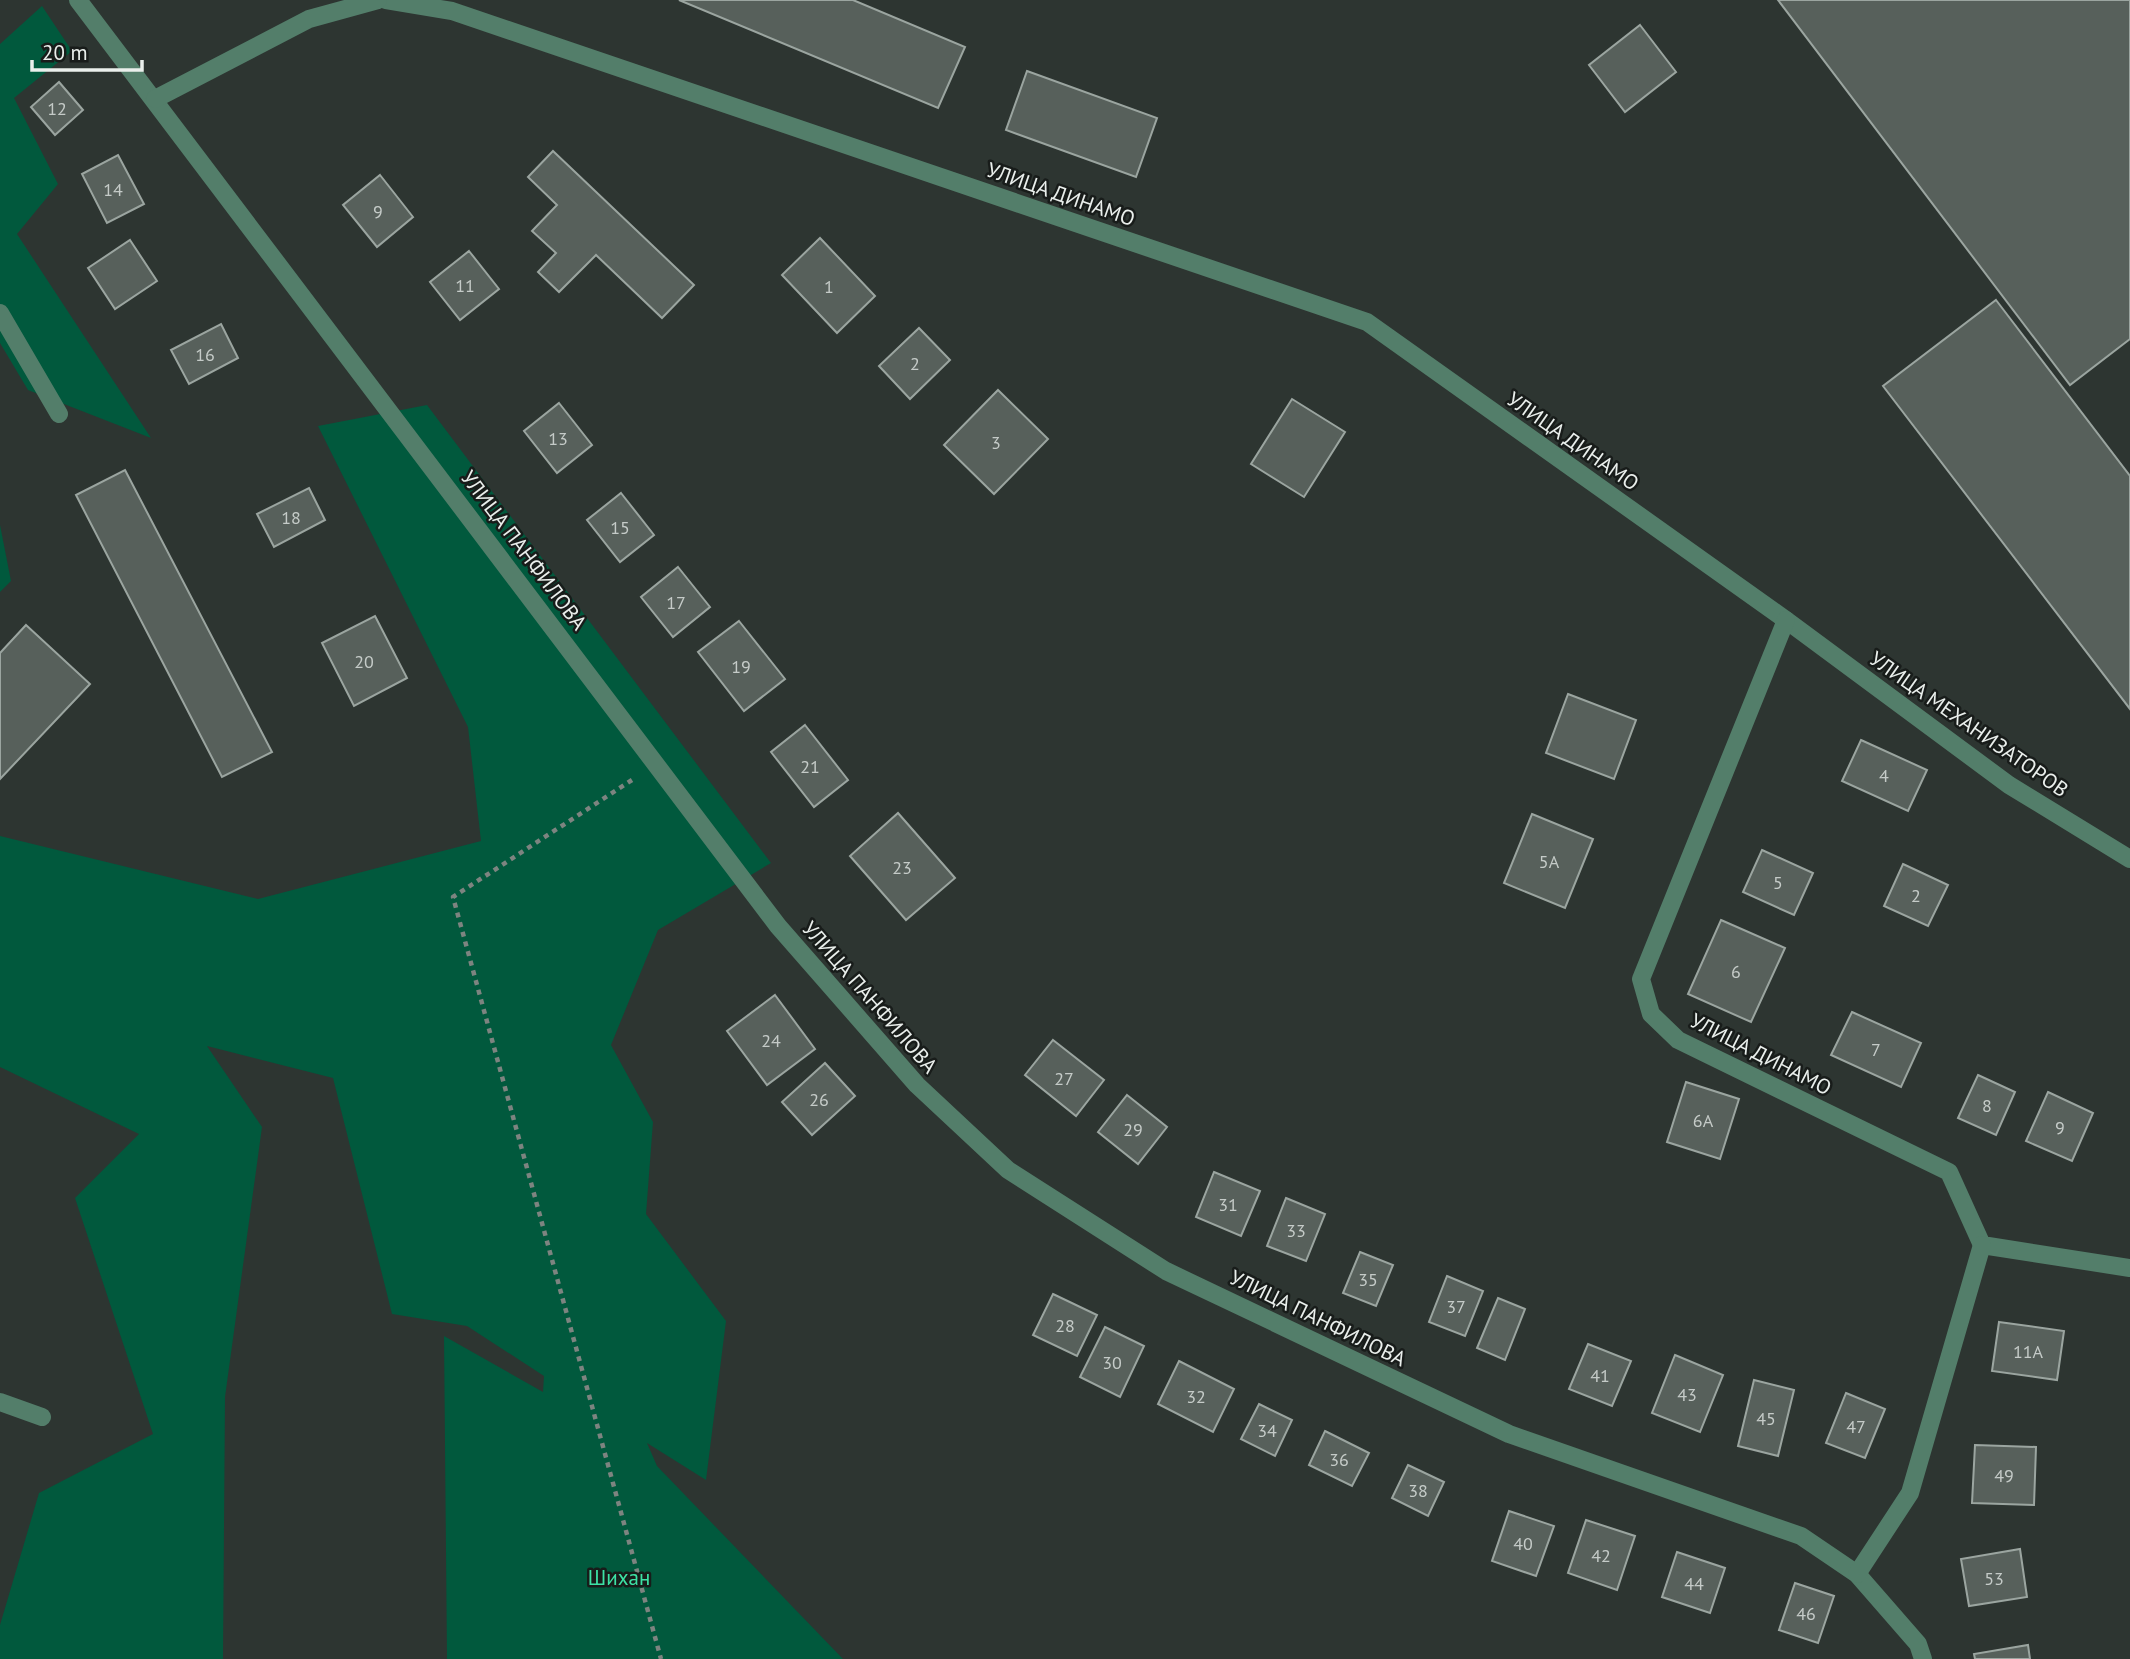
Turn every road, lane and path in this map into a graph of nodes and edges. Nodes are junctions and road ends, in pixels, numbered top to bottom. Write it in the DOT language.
graph roads {
  1 [pos="78,0"];
  2 [pos="377,0"];
  3 [pos="386,0"];
  4 [pos="155,99"];
  5 [pos="0,313"];
  6 [pos="59,414"];
  7 [pos="1786,620"];
  8 [pos="656,764"];
  9 [pos="2130,859"];
  10 [pos="1982,1245"];
  11 [pos="2130,1268"];
  12 [pos="0,1402"];
  13 [pos="42,1417"];
  14 [pos="1857,1574"];
  15 [pos="661,1659"];
  16 [pos="1923,1659"];
  1 -- 4 [label="street, УЛИЦА ПАНФИЛОВА"];
  2 -- 4 [label="street"];
  3 -- 7 [label="street, УЛИЦА ДИНАМО"];
  4 -- 8 [label="street, УЛИЦА ПАНФИЛОВА"];
  5 -- 6 [label="street"];
  7 -- 9 [label="street, УЛИЦА МЕХАНИЗАТОРОВ"];
  7 -- 10 [label="street, УЛИЦА ДИНАМО"];
  8 -- 14 [label="street, УЛИЦА ПАНФИЛОВА"];
  8 -- 15 [label="path"];
  10 -- 11 [label="street"];
  10 -- 14 [label="street"];
  12 -- 13 [label="street"];
  14 -- 16 [label="street, УЛИЦА ПАНФИЛОВА"];
}
